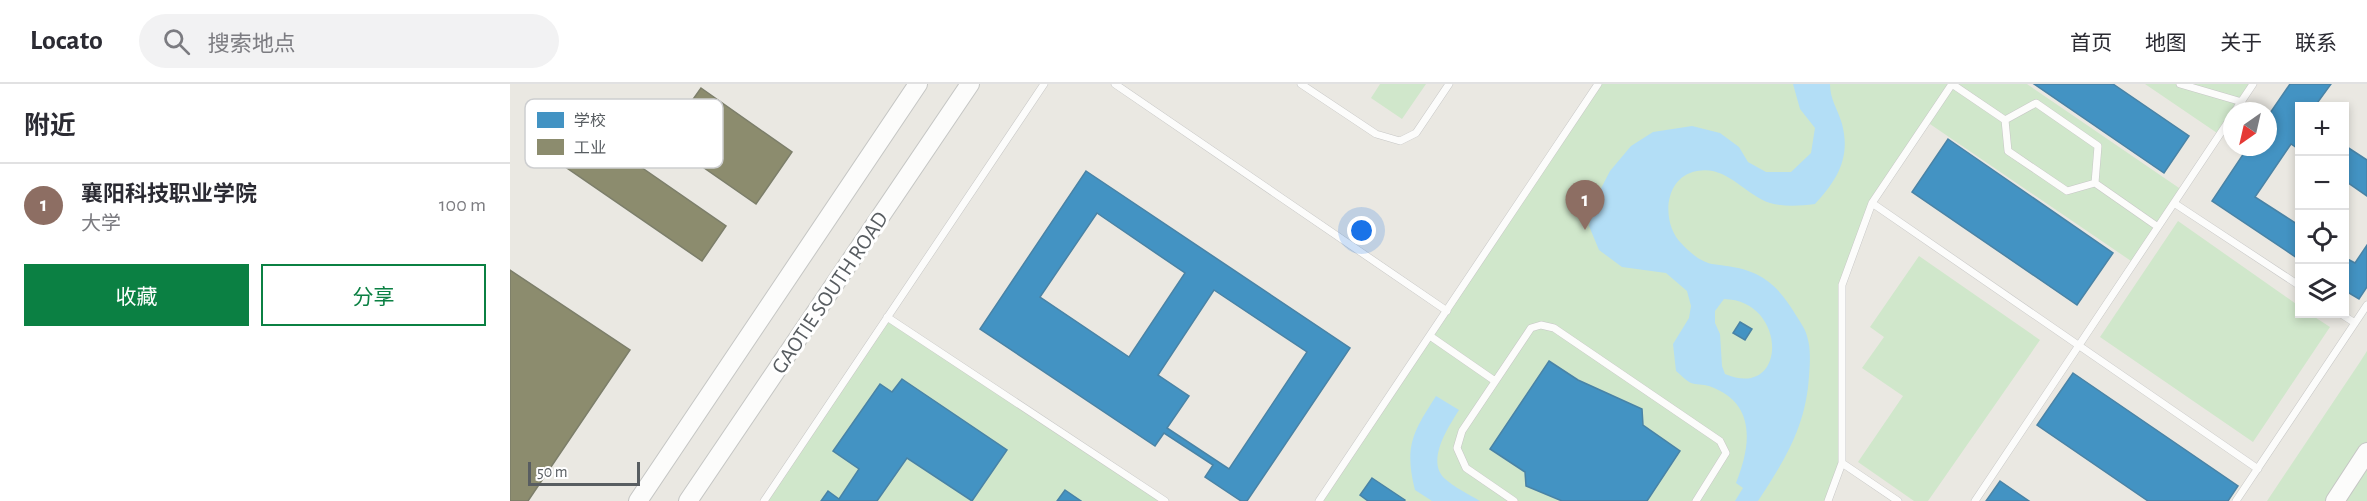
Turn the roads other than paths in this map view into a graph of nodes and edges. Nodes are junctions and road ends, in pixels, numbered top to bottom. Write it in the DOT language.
graph roads {
  1 [pos="918,84"];
  2 [pos="970,84"];
  3 [pos="1044,84"];
  4 [pos="1115,84"];
  5 [pos="1301,84"];
  6 [pos="1449,84"];
  7 [pos="1598,84"];
  8 [pos="1952,84"];
  9 [pos="2180,84"];
  10 [pos="2253,84"];
  11 [pos="2242,102"];
  12 [pos="2005,120"];
  13 [pos="2223,130"];
  14 [pos="2094,183"];
  15 [pos="1872,203"];
  16 [pos="2174,203"];
  17 [pos="2158,227"];
  18 [pos="2295,283"];
  19 [pos="2367,305"];
  20 [pos="1447,311"];
  21 [pos="887,317"];
  22 [pos="2347,318"];
  23 [pos="2355,323"];
  24 [pos="1430,336"];
  25 [pos="2079,346"];
  26 [pos="1496,381"];
  27 [pos="2367,452"];
  28 [pos="1842,463"];
  29 [pos="2258,469"];
  30 [pos="638,501"];
  31 [pos="688,501"];
  32 [pos="764,501"];
  33 [pos="1165,501"];
  34 [pos="1319,501"];
  35 [pos="1514,501"];
  36 [pos="1696,501"];
  37 [pos="1828,501"];
  38 [pos="1898,501"];
  39 [pos="1975,501"];
  40 [pos="2236,501"];
  41 [pos="2335,501"];
  1 -- 30 [label="main road, GAOTIE SOUTH ROAD"];
  2 -- 31 [label="main road, GAOTIE SOUTH ROAD"];
  3 -- 21 [label="lane"];
  4 -- 20 [label="lane"];
  5 -- 6 [label="lane"];
  7 -- 20 [label="lane"];
  8 -- 12 [label="lane"];
  8 -- 15 [label="lane"];
  9 -- 11 [label="lane"];
  10 -- 11 [label="lane"];
  12 -- 14 [label="lane"];
  12 -- 14 [label="lane"];
  13 -- 16 [label="lane"];
  14 -- 17 [label="lane"];
  15 -- 25 [label="lane"];
  15 -- 28 [label="lane"];
  16 -- 17 [label="lane"];
  16 -- 18 [label="lane"];
  17 -- 25 [label="lane"];
  19 -- 23 [label="lane"];
  20 -- 24 [label="lane"];
  21 -- 32 [label="lane"];
  21 -- 33 [label="lane"];
  22 -- 23 [label="lane"];
  23 -- 29 [label="lane"];
  24 -- 26 [label="lane"];
  24 -- 34 [label="lane"];
  25 -- 29 [label="lane"];
  25 -- 39 [label="lane"];
  26 -- 35 [label="lane"];
  26 -- 36 [label="lane"];
  27 -- 41 [label="main road"];
  28 -- 37 [label="lane"];
  28 -- 38 [label="lane"];
  29 -- 40 [label="lane"];
}
